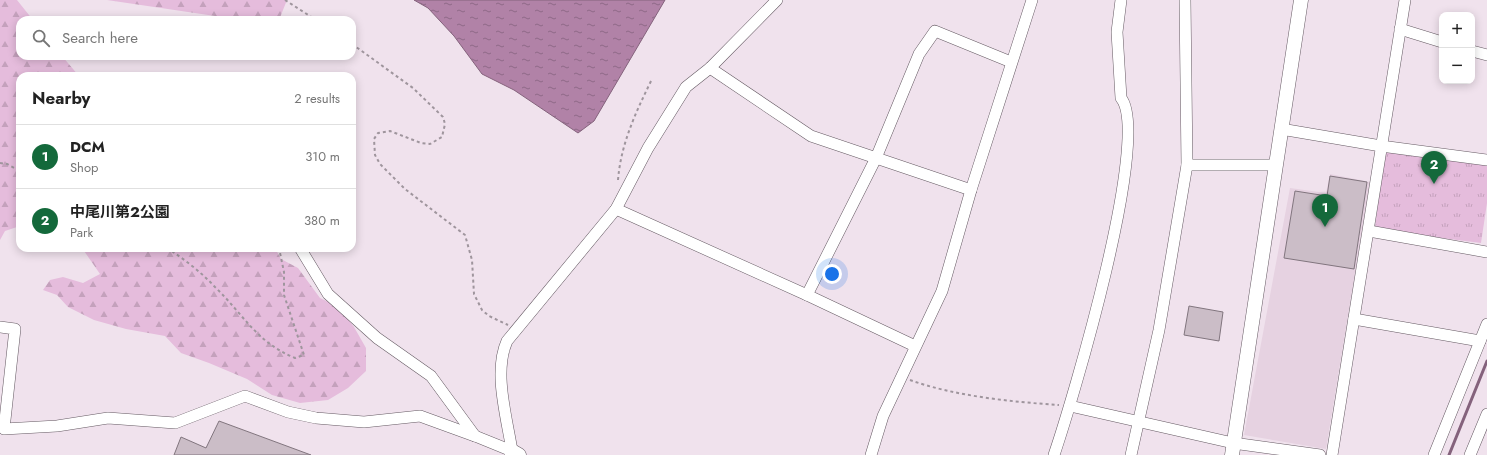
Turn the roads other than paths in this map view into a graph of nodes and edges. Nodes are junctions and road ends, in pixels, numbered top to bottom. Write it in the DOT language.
graph roads {
  1 [pos="777,0"];
  2 [pos="1031,0"];
  3 [pos="1121,0"];
  4 [pos="1185,0"];
  5 [pos="1301,0"];
  6 [pos="1405,0"];
  7 [pos="1400,29"];
  8 [pos="1439,41"];
  9 [pos="1475,52"];
  10 [pos="1487,55"];
  11 [pos="1011,62"];
  12 [pos="710,68"];
  13 [pos="1281,129"];
  14 [pos="1381,146"];
  15 [pos="876,158"];
  16 [pos="1487,160"];
  17 [pos="1187,165"];
  18 [pos="1276,165"];
  19 [pos="971,190"];
  20 [pos="616,209"];
  21 [pos="1369,231"];
  22 [pos="302,252"];
  23 [pos="1487,252"];
  24 [pos="807,295"];
  25 [pos="1354,318"];
  26 [pos="1487,324"];
  27 [pos="0,327"];
  28 [pos="1480,341"];
  29 [pos="915,346"];
  30 [pos="1070,406"];
  31 [pos="1487,414"];
  32 [pos="1139,422"];
  33 [pos="475,436"];
  34 [pos="1482,441"];
  35 [pos="1232,449"];
  36 [pos="514,454"];
  37 [pos="871,455"];
  38 [pos="1054,455"];
  39 [pos="1132,455"];
  40 [pos="1320,455"];
  41 [pos="1332,455"];
  42 [pos="1434,455"];
  43 [pos="1470,455"];
  1 -- 12 [label="street"];
  2 -- 11 [label="street"];
  3 -- 30 [label="street"];
  4 -- 17 [label="street"];
  5 -- 13 [label="street"];
  6 -- 7 [label="street"];
  7 -- 8 [label="street"];
  7 -- 14 [label="street"];
  9 -- 10 [label="street"];
  11 -- 15 [label="street"];
  11 -- 19 [label="street"];
  12 -- 15 [label="street"];
  12 -- 20 [label="street"];
  13 -- 14 [label="street"];
  13 -- 18 [label="street"];
  14 -- 16 [label="street"];
  14 -- 21 [label="street"];
  15 -- 19 [label="street"];
  15 -- 24 [label="street"];
  17 -- 18 [label="street"];
  17 -- 32 [label="street"];
  18 -- 35 [label="street"];
  19 -- 29 [label="street"];
  20 -- 24 [label="street"];
  20 -- 36 [label="street"];
  21 -- 23 [label="street"];
  21 -- 25 [label="street"];
  22 -- 33 [label="street"];
  24 -- 29 [label="street"];
  25 -- 28 [label="street"];
  25 -- 41 [label="street"];
  26 -- 28 [label="street"];
  27 -- 33 [label="street"];
  28 -- 42 [label="street"];
  29 -- 37 [label="street"];
  30 -- 32 [label="street"];
  30 -- 38 [label="street"];
  31 -- 34 [label="street"];
  32 -- 35 [label="street"];
  32 -- 39 [label="street"];
  33 -- 36 [label="street"];
  34 -- 43 [label="street"];
  35 -- 40 [label="street"];
}
